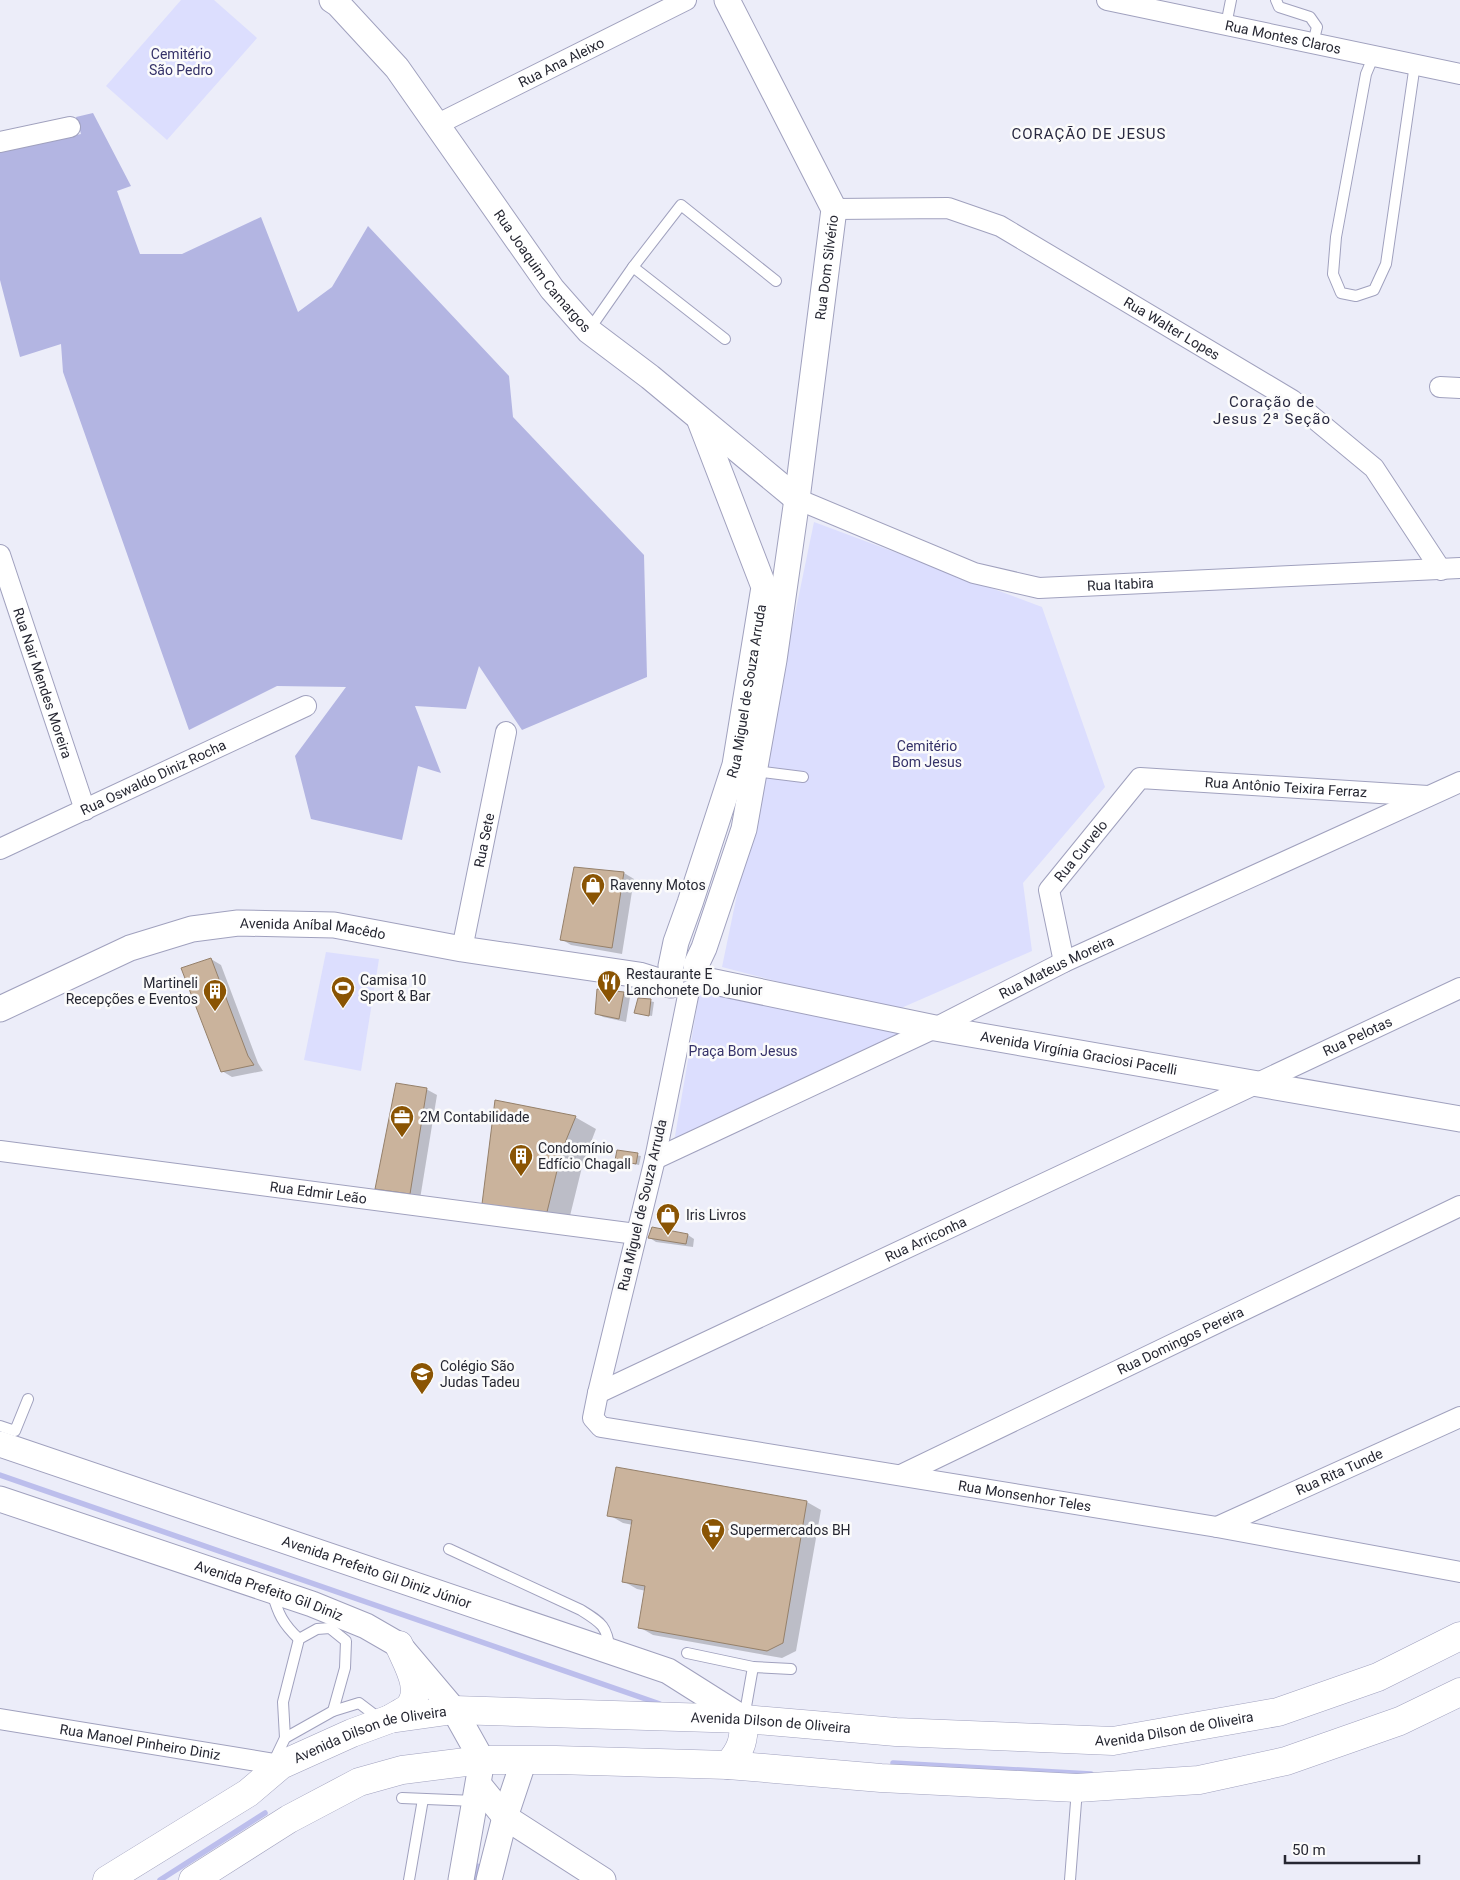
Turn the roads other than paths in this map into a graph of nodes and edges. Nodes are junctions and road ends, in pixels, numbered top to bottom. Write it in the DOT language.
graph roads {
  1 [pos="686,0"];
  2 [pos="727,0"];
  3 [pos="1107,0"];
  4 [pos="1230,0"];
  5 [pos="1276,0"];
  6 [pos="336,1"];
  7 [pos="1226,25"];
  8 [pos="1314,43"];
  9 [pos="1374,55"];
  10 [pos="1415,64"];
  11 [pos="1460,74"];
  12 [pos="436,125"];
  13 [pos="70,127"];
  14 [pos="0,142"];
  15 [pos="834,209"];
  16 [pos="633,267"];
  17 [pos="776,281"];
  18 [pos="594,324"];
  19 [pos="725,340"];
  20 [pos="1440,387"];
  21 [pos="1460,388"];
  22 [pos="700,418"];
  23 [pos="797,499"];
  24 [pos="0,555"];
  25 [pos="1450,569"];
  26 [pos="306,706"];
  27 [pos="506,732"];
  28 [pos="745,768"];
  29 [pos="803,777"];
  30 [pos="1140,778"];
  31 [pos="1460,782"];
  32 [pos="1430,796"];
  33 [pos="85,810"];
  34 [pos="0,848"];
  35 [pos="462,949"];
  36 [pos="1064,962"];
  37 [pos="683,976"];
  38 [pos="1460,988"];
  39 [pos="0,1009"];
  40 [pos="935,1028"];
  41 [pos="1254,1084"];
  42 [pos="1460,1119"];
  43 [pos="0,1151"];
  44 [pos="654,1159"];
  45 [pos="1460,1206"];
  46 [pos="636,1234"];
  47 [pos="598,1393"];
  48 [pos="28,1399"];
  49 [pos="1460,1416"];
  50 [pos="593,1418"];
  51 [pos="0,1426"];
  52 [pos="0,1444"];
  53 [pos="901,1474"];
  54 [pos="0,1499"];
  55 [pos="1217,1527"];
  56 [pos="450,1549"];
  57 [pos="1460,1572"];
  58 [pos="272,1590"];
  59 [pos="1460,1636"];
  60 [pos="299,1640"];
  61 [pos="399,1644"];
  62 [pos="610,1652"];
  63 [pos="687,1653"];
  64 [pos="754,1667"];
  65 [pos="791,1669"];
  66 [pos="1460,1692"];
  67 [pos="454,1710"];
  68 [pos="333,1711"];
  69 [pos="0,1719"];
  70 [pos="744,1719"];
  71 [pos="387,1720"];
  72 [pos="285,1738"];
  73 [pos="524,1760"];
  74 [pos="277,1765"];
  75 [pos="728,1765"];
  76 [pos="479,1782"];
  77 [pos="1077,1788"];
  78 [pos="402,1798"];
  79 [pos="423,1799"];
  80 [pos="505,1817"];
  81 [pos="106,1880"];
  82 [pos="193,1880"];
  83 [pos="409,1880"];
  84 [pos="461,1880"];
  85 [pos="489,1880"];
  86 [pos="603,1880"];
  87 [pos="1070,1880"];
  1 -- 12 [label="street, Rua Ana Aleixo"];
  2 -- 15 [label="street, Rua Dom Silvério"];
  3 -- 7 [label="street, Rua Montes Claros"];
  4 -- 7 [label="lane"];
  5 -- 8 [label="lane"];
  6 -- 12 [label="street, Rua Joaquim Camargos"];
  7 -- 8 [label="street, Rua Montes Claros"];
  8 -- 9 [label="street, Rua Montes Claros"];
  9 -- 10 [label="street, Rua Montes Claros"];
  9 -- 10 [label="lane"];
  10 -- 11 [label="street, Rua Montes Claros"];
  12 -- 18 [label="street, Rua Joaquim Camargos"];
  13 -- 14 [label="street"];
  15 -- 23 [label="street, Rua Dom Silvério"];
  15 -- 25 [label="street, Rua Walter Lopes"];
  16 -- 17 [label="lane"];
  16 -- 18 [label="lane"];
  16 -- 19 [label="lane"];
  18 -- 22 [label="street, Rua Joaquim Camargos"];
  20 -- 21 [label="street"];
  22 -- 23 [label="street, Rua Joaquim Camargos"];
  22 -- 28 [label="street, Rua Miguel de Souza Arruda"];
  23 -- 25 [label="street, Rua Itabira"];
  23 -- 28 [label="street, Rua Miguel de Souza Arruda"];
  24 -- 33 [label="street, Rua Nair Mendes Moreira"];
  26 -- 33 [label="street, Rua Oswaldo Diniz Rocha"];
  27 -- 35 [label="street, Rua Sete"];
  28 -- 29 [label="lane"];
  28 -- 37 [label="street, Rua Miguel de Souza Arruda"];
  30 -- 32 [label="street, Rua Antônio Teixira Ferraz"];
  30 -- 36 [label="street, Rua Curvelo"];
  31 -- 32 [label="street, Rua Mateus Moreira"];
  32 -- 36 [label="street, Rua Mateus Moreira"];
  33 -- 34 [label="street, Rua Oswaldo Diniz Rocha"];
  35 -- 37 [label="street, Avenida Aníbal Macêdo"];
  35 -- 39 [label="street, Avenida Aníbal Macêdo"];
  36 -- 40 [label="street, Rua Mateus Moreira"];
  37 -- 40 [label="street, Avenida Virgínia Graciosi Pacelli"];
  37 -- 44 [label="street, Rua Miguel de Souza Arruda"];
  38 -- 41 [label="street, Rua Pelotas"];
  40 -- 41 [label="street, Avenida Virgínia Graciosi Pacelli"];
  40 -- 44 [label="street, Rua Mateus Moreira"];
  41 -- 42 [label="street, Avenida Virgínia Graciosi Pacelli"];
  41 -- 47 [label="street, Rua Arriconha"];
  43 -- 46 [label="street, Rua Edmir Leão"];
  44 -- 46 [label="street, Rua Miguel de Souza Arruda"];
  45 -- 53 [label="street, Rua Domingos Pereira"];
  46 -- 47 [label="street, Rua Miguel de Souza Arruda"];
  47 -- 50 [label="street, Rua Miguel de Souza Arruda"];
  48 -- 51 [label="lane"];
  49 -- 55 [label="street, Rua Rita Tunde"];
  50 -- 53 [label="street, Rua Monsenhor Teles"];
  52 -- 62 [label="street, Avenida Prefeito Gil Diniz Júnior"];
  53 -- 55 [label="street, Rua Monsenhor Teles"];
  54 -- 58 [label="street, Avenida Prefeito Gil Diniz"];
  55 -- 57 [label="street, Rua Monsenhor Teles"];
  56 -- 62 [label="lane"];
  58 -- 60 [label="lane"];
  58 -- 61 [label="street, Avenida Prefeito Gil Diniz"];
  59 -- 70 [label="main road, Avenida Dilson de Oliveira"];
  60 -- 68 [label="lane"];
  60 -- 72 [label="lane"];
  61 -- 67 [label="street, Avenida Prefeito Gil Diniz"];
  61 -- 71 [label="main road"];
  62 -- 70 [label="street, Avenida Prefeito Gil Diniz Júnior"];
  63 -- 64 [label="lane"];
  64 -- 65 [label="lane"];
  64 -- 70 [label="lane"];
  66 -- 77 [label="main road"];
  67 -- 70 [label="main road, Avenida Dilson de Oliveira"];
  67 -- 71 [label="main road, Avenida Dilson de Oliveira"];
  67 -- 76 [label="street, Avenida Prefeito Gil Diniz"];
  68 -- 71 [label="lane"];
  68 -- 72 [label="lane"];
  69 -- 74 [label="street, Rua Manoel Pinheiro Diniz"];
  70 -- 75 [label="main road"];
  71 -- 74 [label="main road, Avenida Dilson de Oliveira"];
  72 -- 74 [label="lane"];
  73 -- 75 [label="main road"];
  73 -- 76 [label="main road"];
  73 -- 80 [label="street"];
  74 -- 81 [label="main road, Avenida Dilson de Oliveira"];
  75 -- 77 [label="main road"];
  76 -- 79 [label="lane"];
  76 -- 80 [label="street, Avenida Prefeito Gil Diniz"];
  76 -- 82 [label="main road"];
  76 -- 84 [label="street"];
  77 -- 87 [label="lane"];
  78 -- 79 [label="lane"];
  79 -- 83 [label="lane"];
  80 -- 85 [label="street"];
  80 -- 86 [label="street"];
}
